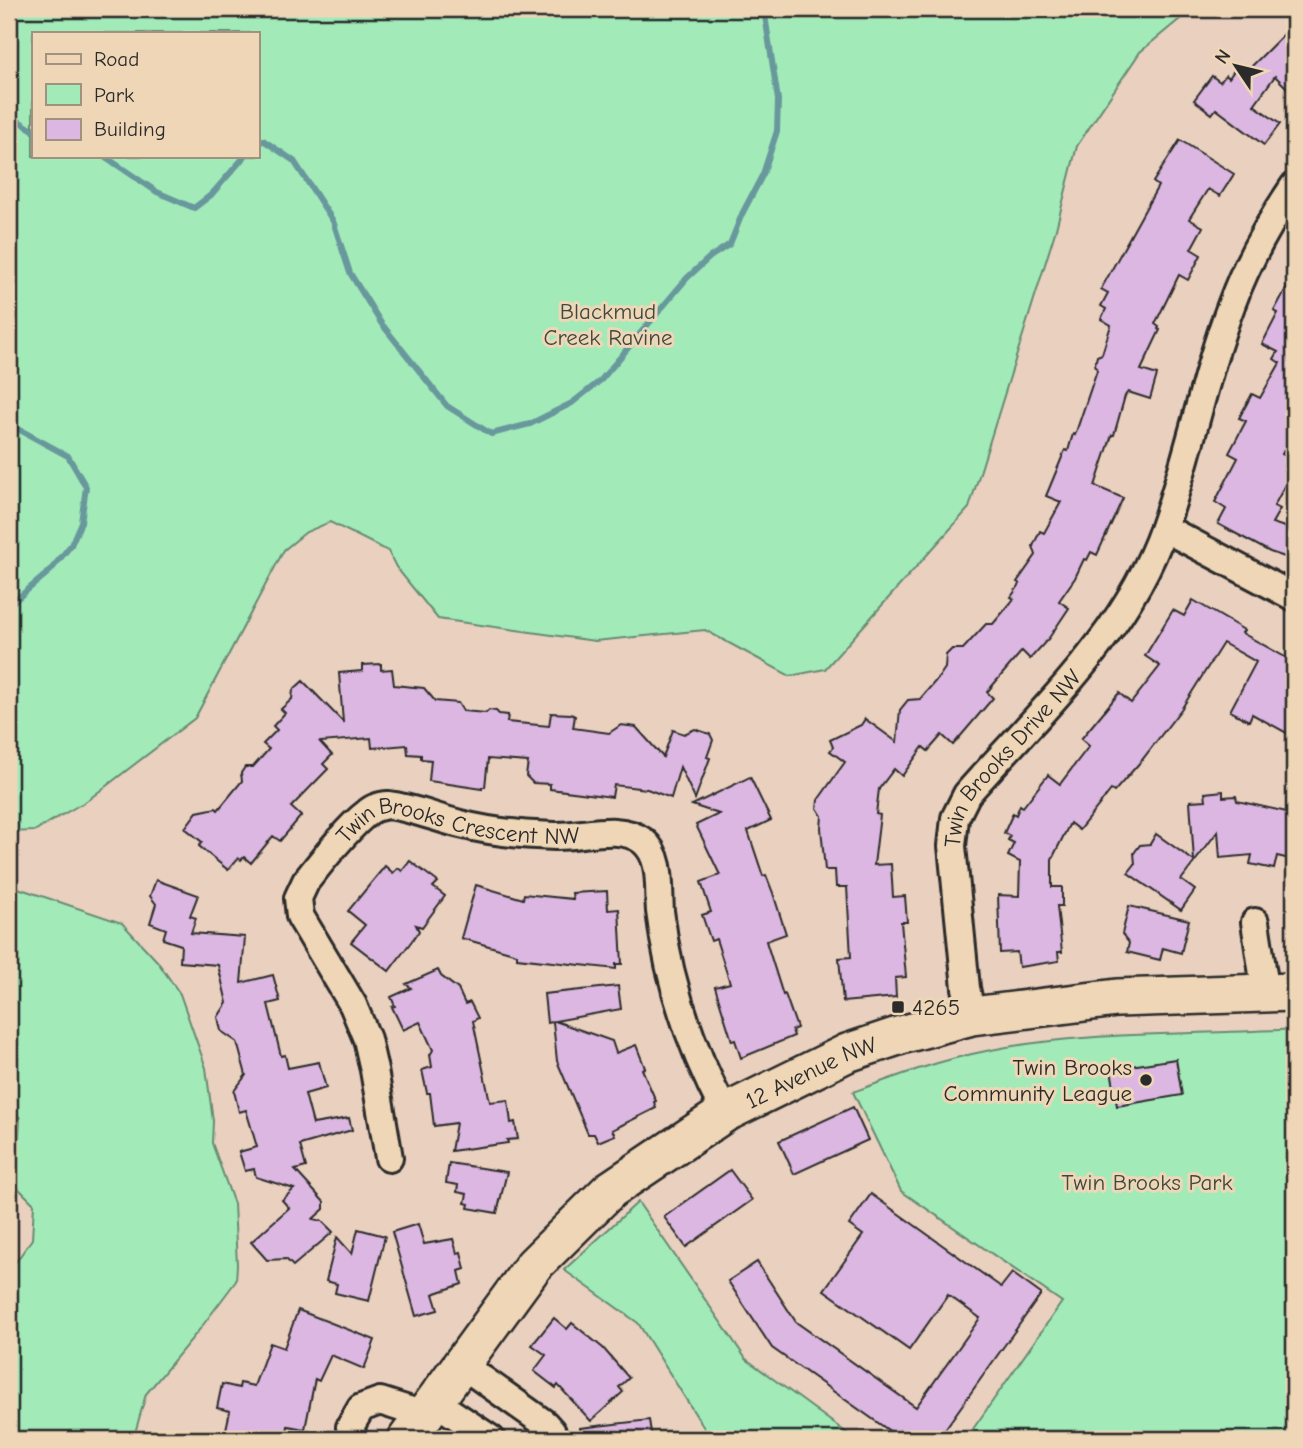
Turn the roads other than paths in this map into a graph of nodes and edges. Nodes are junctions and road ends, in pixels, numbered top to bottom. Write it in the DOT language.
graph roads {
  1 [pos="1292,196"];
  2 [pos="1164,528"];
  3 [pos="1294,597"];
  4 [pos="1255,922"];
  5 [pos="1280,993"];
  6 [pos="972,1016"];
  7 [pos="725,1113"];
  8 [pos="389,1158"];
  9 [pos="461,1364"];
  10 [pos="422,1419"];
  11 [pos="354,1439"];
  12 [pos="491,1439"];
  13 [pos="553,1439"];
  1 -- 2 [label="street, Twin Brooks Drive NW"];
  2 -- 3 [label="street"];
  2 -- 6 [label="street, Twin Brooks Drive NW"];
  4 -- 5 [label="street, 12 Avenue NW"];
  5 -- 6 [label="street, 12 Avenue NW"];
  6 -- 7 [label="street, 12 Avenue NW"];
  7 -- 8 [label="street, Twin Brooks Crescent NW"];
  7 -- 9 [label="street, 12 Avenue NW"];
  9 -- 10 [label="street, 12 Avenue NW"];
  9 -- 13 [label="street"];
  10 -- 11 [label="street"];
  10 -- 12 [label="street"];
}
